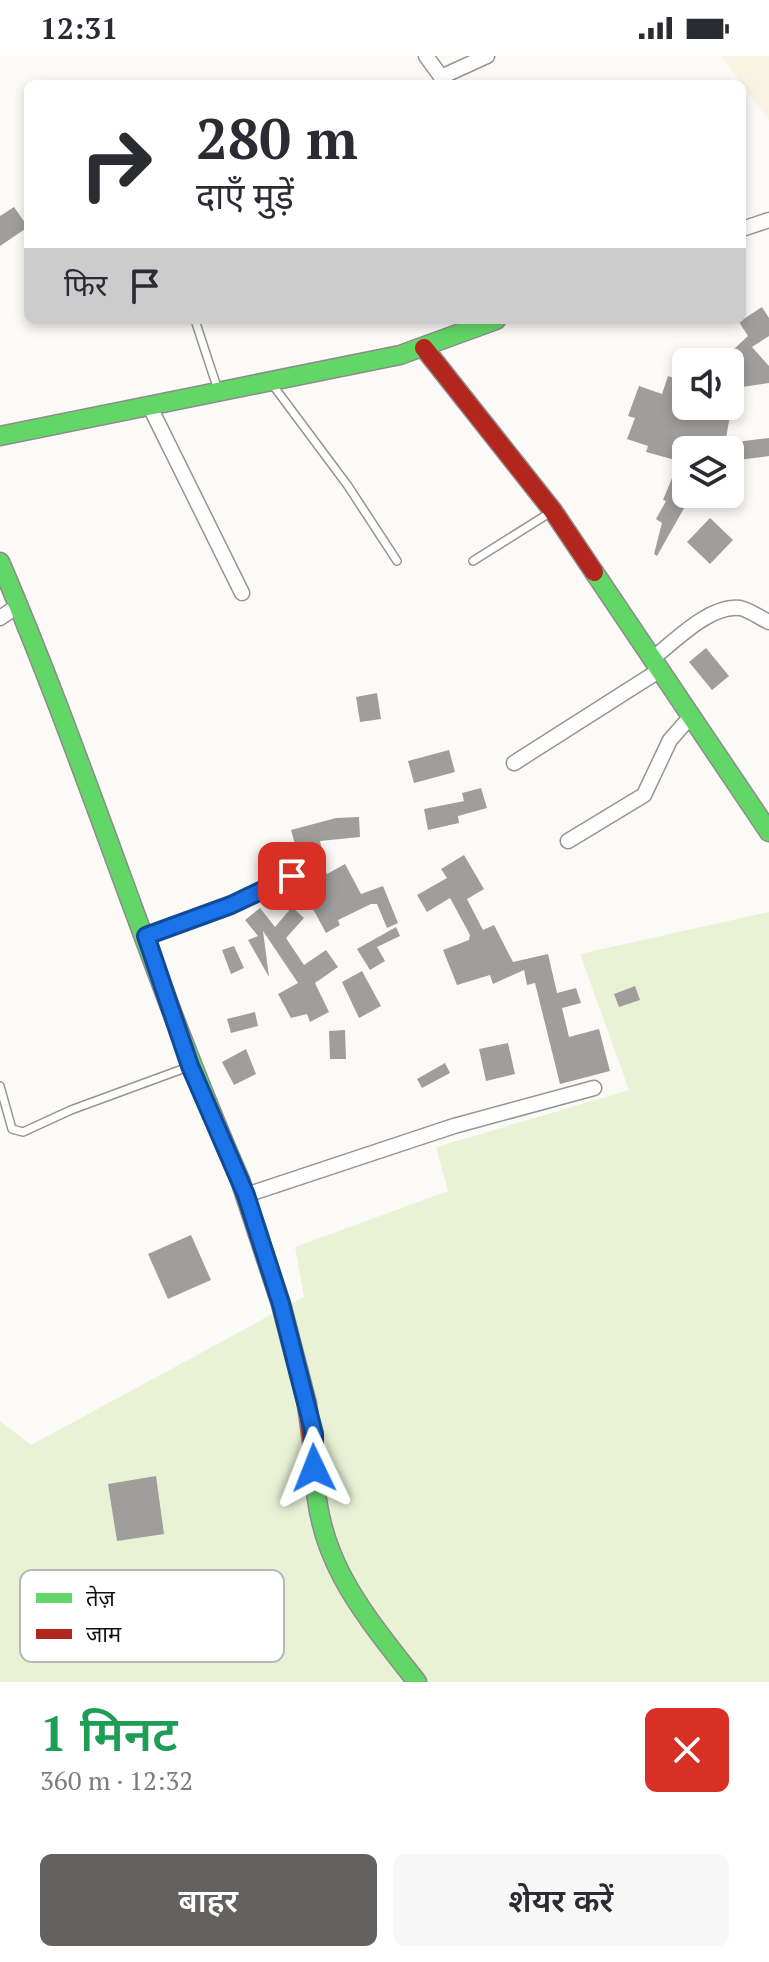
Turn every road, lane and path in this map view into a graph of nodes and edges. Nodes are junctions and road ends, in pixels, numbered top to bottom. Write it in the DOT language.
graph roads {
  1 [pos="426,56"];
  2 [pos="487,56"];
  3 [pos="444,80"];
  4 [pos="769,220"];
  5 [pos="746,228"];
  6 [pos="196,324"];
  7 [pos="486,324"];
  8 [pos="424,348"];
  9 [pos="269,380"];
  10 [pos="218,391"];
  11 [pos="149,405"];
  12 [pos="0,436"];
  13 [pos="553,511"];
  14 [pos="397,561"];
  15 [pos="473,561"];
  16 [pos="0,562"];
  17 [pos="242,593"];
  18 [pos="19,605"];
  19 [pos="0,618"];
  20 [pos="769,622"];
  21 [pos="656,664"];
  22 [pos="692,715"];
  23 [pos="514,763"];
  24 [pos="769,832"];
  25 [pos="568,841"];
  26 [pos="292,876"];
  27 [pos="146,936"];
  28 [pos="190,1066"];
  29 [pos="0,1086"];
  30 [pos="594,1088"];
  31 [pos="246,1195"];
  32 [pos="417,1682"];
  1 -- 3 [label="street"];
  2 -- 3 [label="street"];
  4 -- 5 [label="street"];
  6 -- 10 [label="lane"];
  7 -- 8 [label="street"];
  8 -- 9 [label="street"];
  8 -- 13 [label="street"];
  9 -- 10 [label="street"];
  9 -- 14 [label="lane"];
  10 -- 11 [label="street"];
  11 -- 12 [label="street"];
  11 -- 17 [label="street"];
  13 -- 15 [label="lane"];
  13 -- 21 [label="street"];
  16 -- 18 [label="street"];
  18 -- 19 [label="street"];
  18 -- 27 [label="street"];
  20 -- 21 [label="street"];
  21 -- 22 [label="street"];
  21 -- 23 [label="street"];
  22 -- 24 [label="street"];
  22 -- 25 [label="street"];
  26 -- 27 [label="street"];
  27 -- 28 [label="street"];
  28 -- 29 [label="lane"];
  28 -- 31 [label="street"];
  30 -- 31 [label="street"];
  31 -- 32 [label="street"];
}
